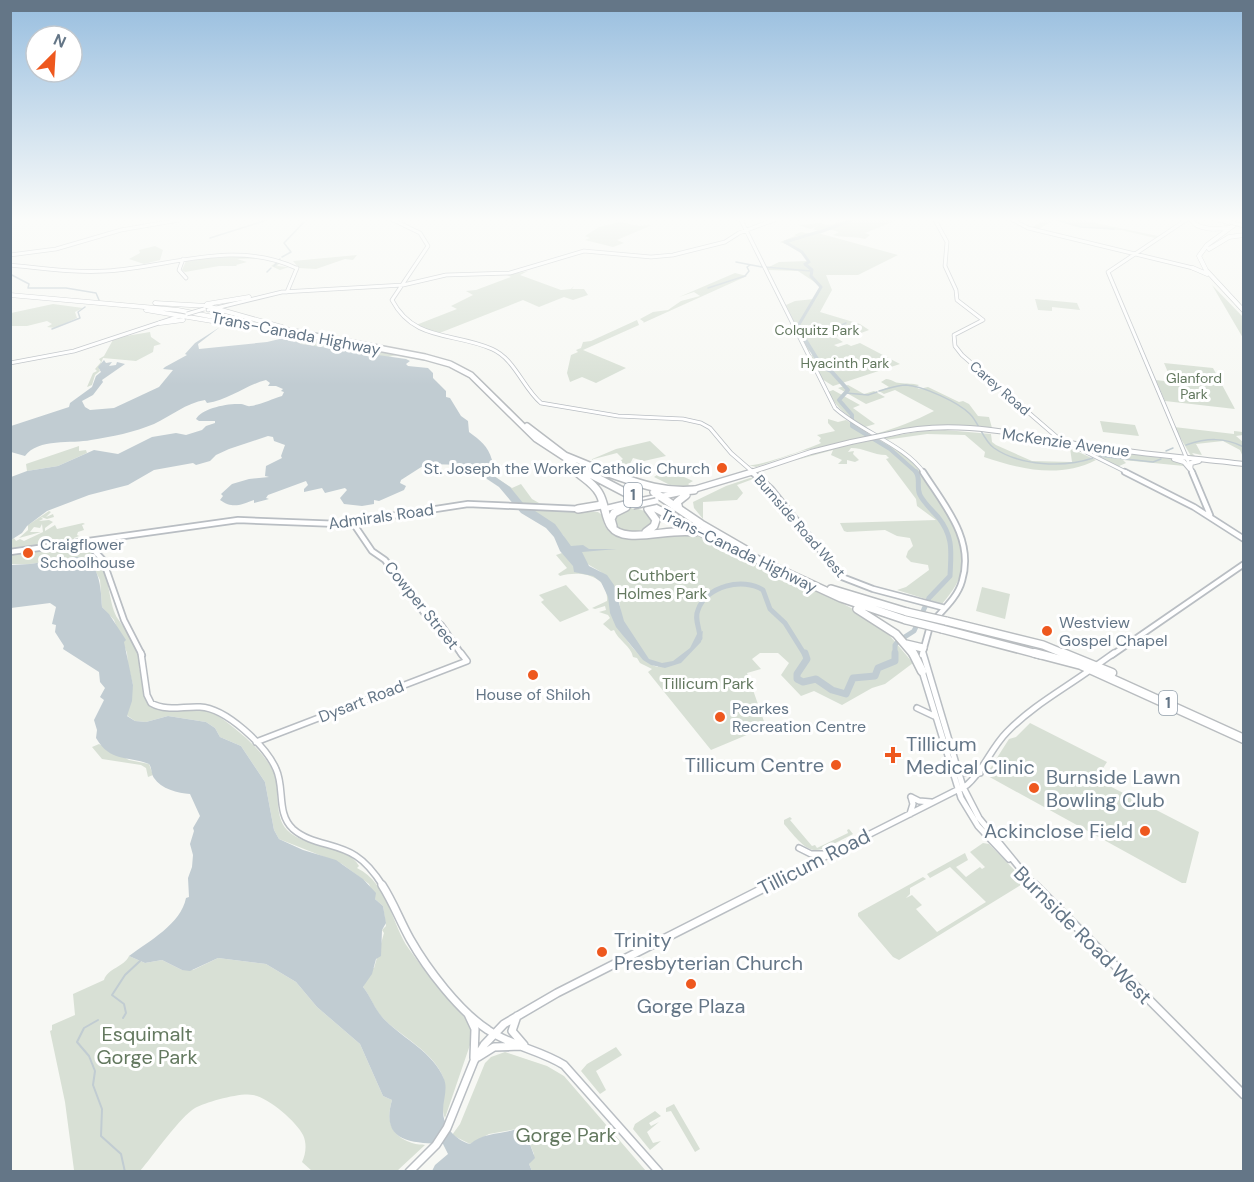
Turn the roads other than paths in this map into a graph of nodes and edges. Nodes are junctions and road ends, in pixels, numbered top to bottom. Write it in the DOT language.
graph roads {
  1 [pos="184,275"];
  2 [pos="291,275"];
  3 [pos="409,275"];
  4 [pos="455,275"];
  5 [pos="767,275"];
  6 [pos="949,275"];
  7 [pos="1109,275"];
  8 [pos="1208,275"];
  9 [pos="1211,275"];
  10 [pos="1216,275"];
  11 [pos="186,278"];
  12 [pos="403,285"];
  13 [pos="288,286"];
  14 [pos="326,288"];
  15 [pos="296,290"];
  16 [pos="287,291"];
  17 [pos="10,292"];
  18 [pos="249,297"];
  19 [pos="1233,300"];
  20 [pos="103,301"];
  21 [pos="80,302"];
  22 [pos="230,303"];
  23 [pos="188,304"];
  24 [pos="1244,305"];
  25 [pos="209,308"];
  26 [pos="1244,311"];
  27 [pos="162,313"];
  28 [pos="234,314"];
  29 [pos="185,315"];
  30 [pos="197,319"];
  31 [pos="160,323"];
  32 [pos="323,336"];
  33 [pos="333,340"];
  34 [pos="10,363"];
  35 [pos="521,424"];
  36 [pos="986,431"];
  37 [pos="890,434"];
  38 [pos="1053,434"];
  39 [pos="1044,439"];
  40 [pos="851,442"];
  41 [pos="1051,442"];
  42 [pos="1063,442"];
  43 [pos="1073,446"];
  44 [pos="1085,450"];
  45 [pos="1182,451"];
  46 [pos="1170,457"];
  47 [pos="1185,458"];
  48 [pos="1200,460"];
  49 [pos="1244,465"];
  50 [pos="1190,468"];
  51 [pos="752,472"];
  52 [pos="578,473"];
  53 [pos="625,480"];
  54 [pos="708,487"];
  55 [pos="694,490"];
  56 [pos="686,495"];
  57 [pos="659,499"];
  58 [pos="602,500"];
  59 [pos="629,505"];
  60 [pos="1205,505"];
  61 [pos="1191,506"];
  62 [pos="578,509"];
  63 [pos="679,509"];
  64 [pos="604,511"];
  65 [pos="1210,516"];
  66 [pos="353,523"];
  67 [pos="1244,539"];
  68 [pos="89,541"];
  69 [pos="726,545"];
  70 [pos="10,551"];
  71 [pos="753,555"];
  72 [pos="1244,564"];
  73 [pos="796,578"];
  74 [pos="944,608"];
  75 [pos="906,644"];
  76 [pos="922,651"];
  77 [pos="467,661"];
  78 [pos="1094,667"];
  79 [pos="922,671"];
  80 [pos="930,699"];
  81 [pos="936,718"];
  82 [pos="1244,735"];
  83 [pos="1244,739"];
  84 [pos="256,742"];
  85 [pos="957,768"];
  86 [pos="980,773"];
  87 [pos="960,789"];
  88 [pos="934,802"];
  89 [pos="910,814"];
  90 [pos="799,848"];
  91 [pos="830,854"];
  92 [pos="465,1007"];
  93 [pos="518,1015"];
  94 [pos="494,1033"];
  95 [pos="526,1046"];
  96 [pos="474,1061"];
  97 [pos="1244,1095"];
  98 [pos="409,1172"];
  99 [pos="659,1172"];
  1 -- 11 [label="main road"];
  2 -- 13 [label="main road"];
  3 -- 12 [label="main road"];
  4 -- 12 [label="main road"];
  5 -- 74 [label="main road"];
  6 -- 38 [label="main road, Carey Road"];
  7 -- 45 [label="main road"];
  8 -- 19 [label="highway"];
  9 -- 19 [label="highway"];
  10 -- 24 [label="highway"];
  12 -- 14 [label="main road"];
  12 -- 51 [label="main road, Burnside Road West"];
  13 -- 15 [label="main road"];
  13 -- 16 [label="main road"];
  14 -- 15 [label="main road"];
  14 -- 16 [label="main road"];
  15 -- 16 [label="main road"];
  16 -- 18 [label="main road"];
  16 -- 22 [label="main road"];
  17 -- 20 [label="highway, Trans-Canada Highway / 1"];
  17 -- 21 [label="highway, Trans-Canada Highway / 1"];
  18 -- 23 [label="highway"];
  18 -- 25 [label="main road"];
  19 -- 26 [label="highway"];
  20 -- 23 [label="highway"];
  20 -- 32 [label="highway, Trans-Canada Highway / 1"];
  21 -- 27 [label="highway"];
  21 -- 33 [label="highway, Trans-Canada Highway / 1"];
  22 -- 25 [label="main road"];
  22 -- 28 [label="highway"];
  23 -- 25 [label="highway"];
  25 -- 28 [label="highway"];
  25 -- 29 [label="main road, bridge"];
  27 -- 29 [label="highway"];
  27 -- 31 [label="highway"];
  28 -- 32 [label="highway"];
  29 -- 30 [label="highway"];
  29 -- 31 [label="main road"];
  30 -- 31 [label="highway"];
  30 -- 33 [label="highway"];
  31 -- 34 [label="main road"];
  32 -- 35 [label="highway, Trans-Canada Highway / 1"];
  33 -- 35 [label="highway, Trans-Canada Highway / 1"];
  35 -- 52 [label="highway"];
  35 -- 53 [label="highway"];
  35 -- 69 [label="highway, Trans-Canada Highway / 1"];
  35 -- 71 [label="highway, Trans-Canada Highway / 1"];
  36 -- 37 [label="main road, McKenzie Avenue"];
  36 -- 39 [label="main road, McKenzie Avenue"];
  36 -- 41 [label="main road, McKenzie Avenue"];
  37 -- 40 [label="main road, McKenzie Avenue, bridge"];
  38 -- 39 [label="main road"];
  38 -- 42 [label="main road, Carey Road"];
  39 -- 42 [label="main road, McKenzie Avenue"];
  40 -- 51 [label="main road, McKenzie Avenue"];
  41 -- 42 [label="main road"];
  41 -- 43 [label="main road, McKenzie Avenue"];
  42 -- 43 [label="main road, Carey Road"];
  42 -- 46 [label="main road, McKenzie Avenue"];
  43 -- 44 [label="main road, McKenzie Avenue"];
  44 -- 46 [label="main road, McKenzie Avenue"];
  44 -- 61 [label="main road"];
  45 -- 46 [label="main road"];
  45 -- 47 [label="main road"];
  45 -- 48 [label="main road"];
  46 -- 47 [label="main road, McKenzie Avenue"];
  46 -- 50 [label="main road"];
  47 -- 48 [label="main road, McKenzie Avenue"];
  47 -- 50 [label="main road"];
  48 -- 49 [label="main road, McKenzie Avenue"];
  48 -- 50 [label="main road"];
  50 -- 60 [label="main road"];
  51 -- 54 [label="main road, McKenzie Avenue"];
  51 -- 74 [label="main road, Burnside Road West"];
  52 -- 58 [label="highway"];
  52 -- 59 [label="highway"];
  53 -- 55 [label="highway"];
  53 -- 57 [label="highway"];
  54 -- 55 [label="main road, McKenzie Avenue"];
  54 -- 56 [label="main road, McKenzie Avenue"];
  55 -- 57 [label="main road, McKenzie Avenue"];
  56 -- 57 [label="main road, McKenzie Avenue"];
  56 -- 63 [label="highway"];
  57 -- 59 [label="main road, McKenzie Avenue, bridge"];
  57 -- 63 [label="highway"];
  58 -- 62 [label="highway"];
  58 -- 64 [label="highway"];
  59 -- 64 [label="main road"];
  60 -- 61 [label="main road"];
  60 -- 65 [label="main road"];
  61 -- 65 [label="main road"];
  62 -- 64 [label="highway"];
  62 -- 66 [label="main road, Admirals Road"];
  63 -- 71 [label="highway"];
  64 -- 69 [label="highway"];
  65 -- 67 [label="main road"];
  66 -- 68 [label="main road, Admirals Road"];
  66 -- 77 [label="main road, Cowper Street"];
  68 -- 70 [label="main road, Admirals Road"];
  68 -- 84 [label="main road"];
  69 -- 73 [label="highway, Trans-Canada Highway / 1"];
  71 -- 78 [label="highway, Trans-Canada Highway / 1, bridge"];
  72 -- 78 [label="main road, Tillicum Road"];
  73 -- 75 [label="highway"];
  73 -- 78 [label="highway, Trans-Canada Highway / 1, bridge"];
  74 -- 76 [label="main road"];
  75 -- 76 [label="highway"];
  75 -- 79 [label="highway"];
  76 -- 79 [label="main road, Burnside Road West"];
  76 -- 85 [label="main road"];
  77 -- 84 [label="main road, Dysart Road"];
  78 -- 82 [label="highway, Trans-Canada Highway / 1"];
  78 -- 83 [label="highway, Trans-Canada Highway / 1"];
  78 -- 86 [label="main road, Tillicum Road"];
  79 -- 80 [label="main road, Burnside Road West"];
  80 -- 81 [label="main road, Burnside Road West"];
  80 -- 81 [label="main road"];
  81 -- 87 [label="main road, Burnside Road West"];
  84 -- 92 [label="main road"];
  85 -- 86 [label="main road"];
  85 -- 87 [label="main road"];
  86 -- 87 [label="main road, Tillicum Road"];
  87 -- 88 [label="main road, Tillicum Road"];
  87 -- 97 [label="main road, Burnside Road West"];
  88 -- 89 [label="main road, Tillicum Road"];
  88 -- 89 [label="main road"];
  89 -- 91 [label="main road, Tillicum Road"];
  90 -- 91 [label="main road"];
  91 -- 93 [label="main road, Tillicum Road"];
  92 -- 94 [label="main road"];
  92 -- 96 [label="main road"];
  93 -- 94 [label="main road, Tillicum Road"];
  93 -- 95 [label="main road"];
  94 -- 95 [label="main road"];
  94 -- 96 [label="main road, Tillicum Road"];
  95 -- 96 [label="main road"];
  95 -- 99 [label="main road"];
  96 -- 98 [label="main road, Tillicum Road"];
}
